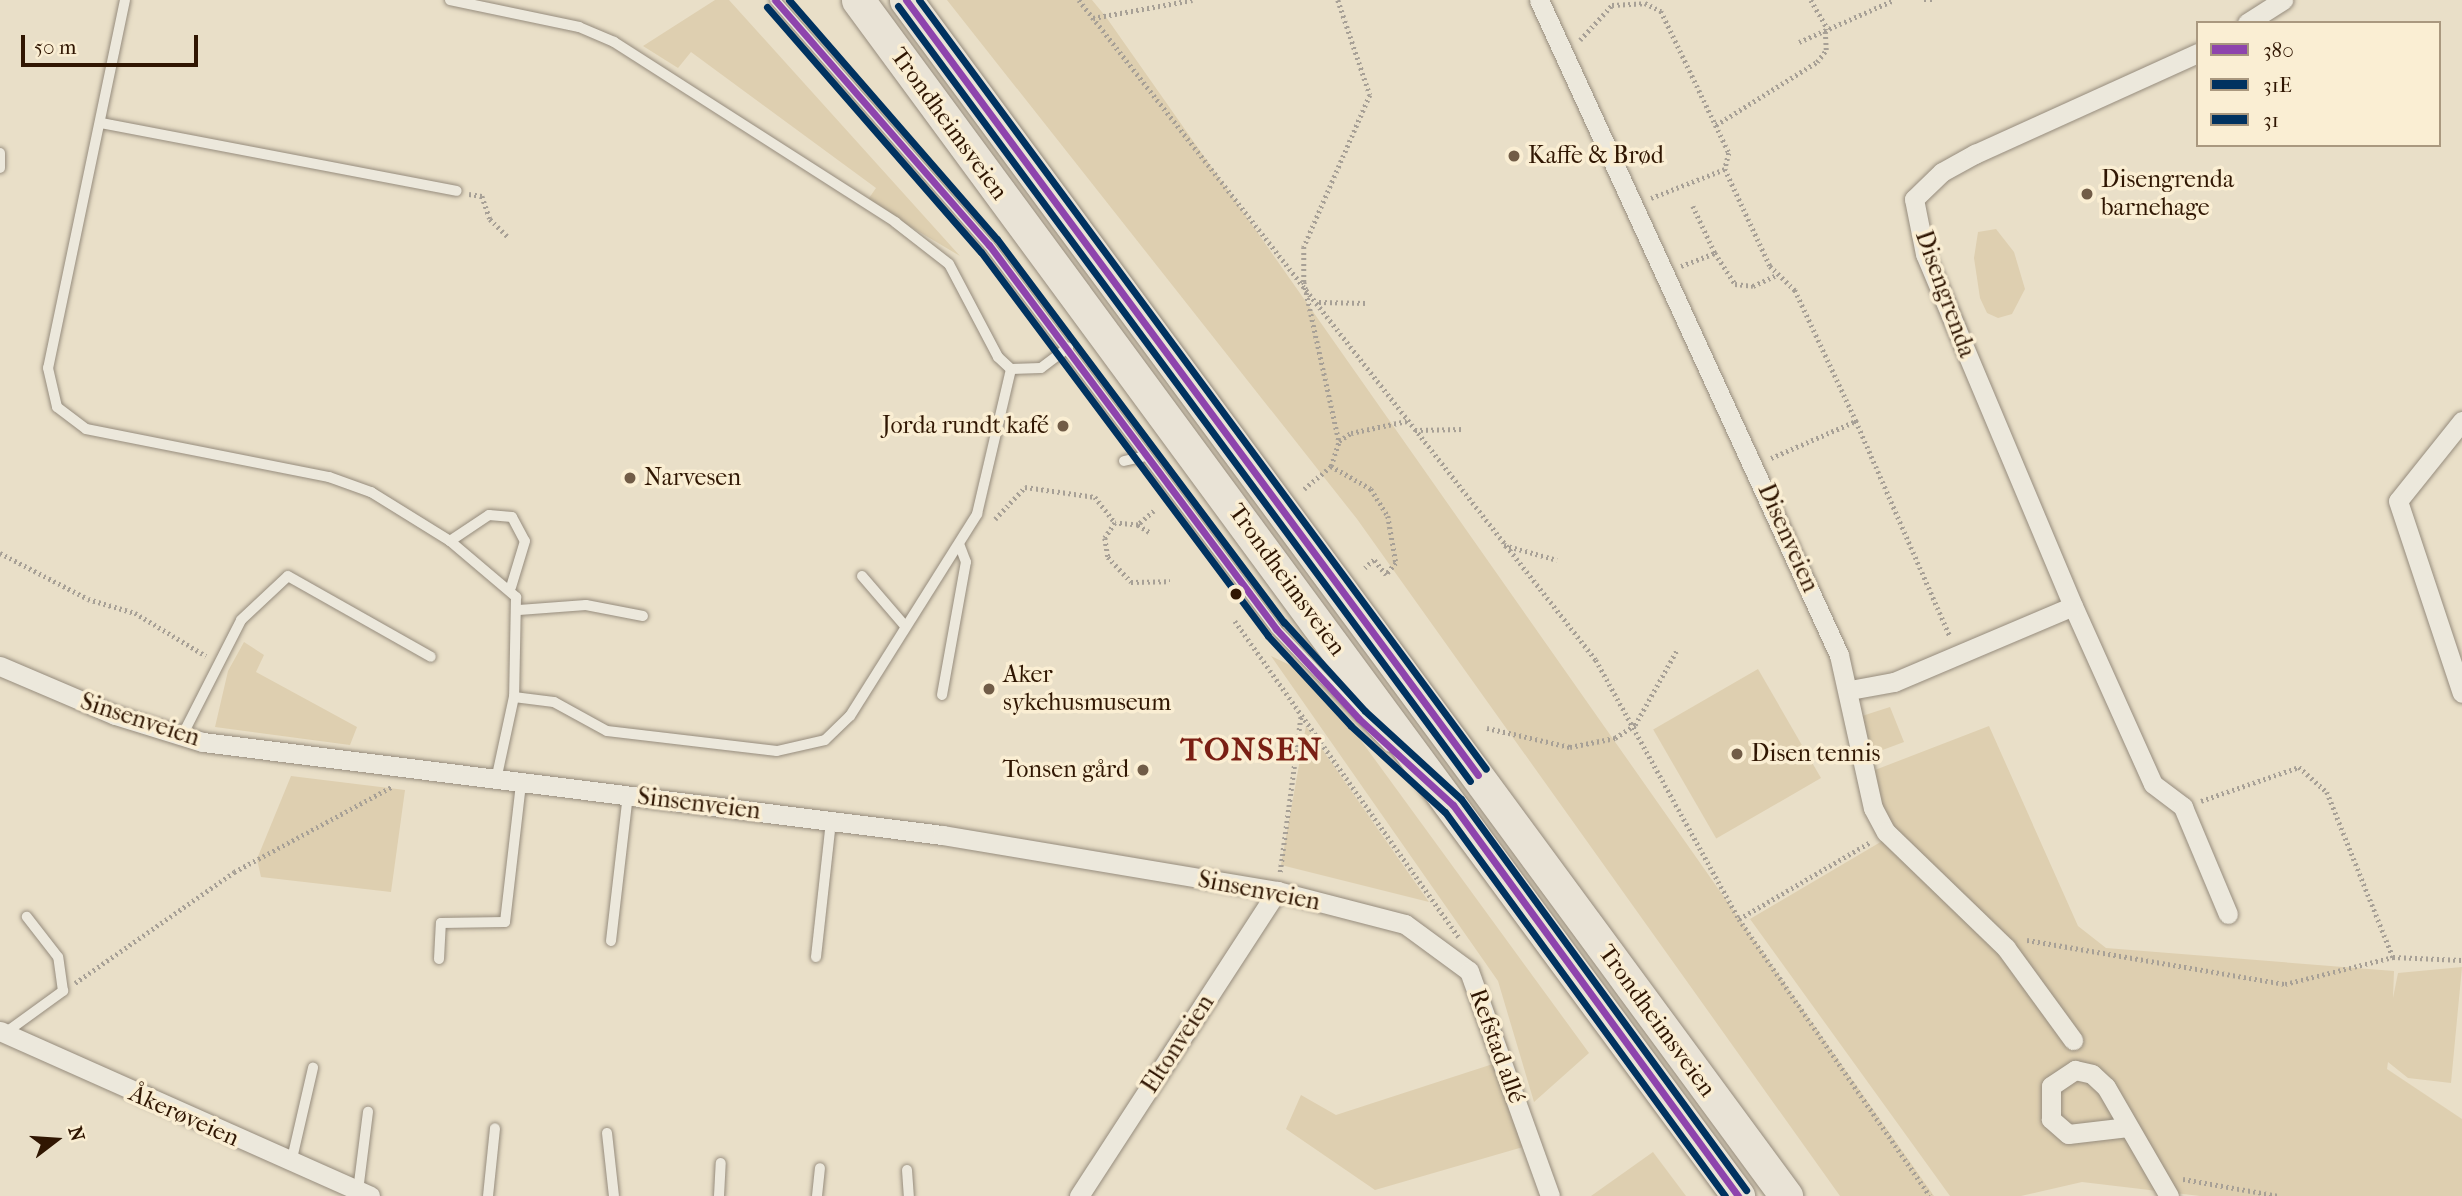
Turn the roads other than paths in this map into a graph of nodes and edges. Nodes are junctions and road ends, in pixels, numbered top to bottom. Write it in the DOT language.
graph roads {
  1 [pos="125,0"];
  2 [pos="450,0"];
  3 [pos="775,0"];
  4 [pos="858,0"];
  5 [pos="906,0"];
  6 [pos="1539,0"];
  7 [pos="2283,0"];
  8 [pos="2250,21"];
  9 [pos="2196,54"];
  10 [pos="101,123"];
  11 [pos="0,153"];
  12 [pos="0,168"];
  13 [pos="457,191"];
  14 [pos="1068,348"];
  15 [pos="1011,369"];
  16 [pos="2462,421"];
  17 [pos="1146,456"];
  18 [pos="1124,461"];
  19 [pos="450,541"];
  20 [pos="959,544"];
  21 [pos="862,576"];
  22 [pos="511,587"];
  23 [pos="2073,606"];
  24 [pos="519,610"];
  25 [pos="643,616"];
  26 [pos="905,626"];
  27 [pos="431,657"];
  28 [pos="0,666"];
  29 [pos="1850,690"];
  30 [pos="2462,693"];
  31 [pos="942,695"];
  32 [pos="514,696"];
  33 [pos="182,736"];
  34 [pos="496,780"];
  35 [pos="521,783"];
  36 [pos="628,795"];
  37 [pos="1453,805"];
  38 [pos="831,821"];
  39 [pos="1277,891"];
  40 [pos="2228,914"];
  41 [pos="27,917"];
  42 [pos="1405,924"];
  43 [pos="611,941"];
  44 [pos="816,957"];
  45 [pos="439,959"];
  46 [pos="2,1034"];
  47 [pos="2073,1040"];
  48 [pos="313,1068"];
  49 [pos="368,1112"];
  50 [pos="2129,1127"];
  51 [pos="495,1128"];
  52 [pos="607,1133"];
  53 [pos="720,1163"];
  54 [pos="291,1164"];
  55 [pos="820,1168"];
  56 [pos="907,1170"];
  57 [pos="364,1194"];
  58 [pos="488,1196"];
  59 [pos="614,1196"];
  60 [pos="719,1196"];
  61 [pos="817,1196"];
  62 [pos="909,1196"];
  63 [pos="1079,1196"];
  64 [pos="1550,1196"];
  65 [pos="1738,1196"];
  66 [pos="1786,1196"];
  67 [pos="2169,1196"];
  1 -- 10 [label="lane"];
  2 -- 15 [label="lane"];
  3 -- 14 [label="lane, Trondheimsveien"];
  4 -- 37 [label="highway, Trondheimsveien"];
  5 -- 66 [label="highway, Trondheimsveien"];
  6 -- 29 [label="street, Disenveien"];
  7 -- 8 [label="street"];
  9 -- 23 [label="street, Disengrenda"];
  10 -- 13 [label="lane"];
  10 -- 19 [label="lane"];
  11 -- 12 [label="lane"];
  14 -- 15 [label="lane"];
  14 -- 17 [label="lane, Trondheimsveien"];
  15 -- 20 [label="lane"];
  16 -- 30 [label="street"];
  17 -- 18 [label="lane"];
  17 -- 37 [label="lane, Trondheimsveien"];
  19 -- 22 [label="lane"];
  19 -- 22 [label="lane"];
  20 -- 26 [label="lane"];
  20 -- 31 [label="lane"];
  21 -- 26 [label="lane"];
  22 -- 24 [label="lane"];
  23 -- 29 [label="street"];
  23 -- 40 [label="street, Disengrenda"];
  24 -- 25 [label="lane"];
  24 -- 32 [label="lane"];
  26 -- 32 [label="lane"];
  27 -- 33 [label="lane"];
  28 -- 33 [label="street, Sinsenveien"];
  29 -- 47 [label="street, Disenveien"];
  32 -- 34 [label="lane"];
  33 -- 34 [label="street, Sinsenveien"];
  34 -- 35 [label="street, Sinsenveien"];
  35 -- 36 [label="street, Sinsenveien"];
  35 -- 45 [label="lane"];
  36 -- 38 [label="street, Sinsenveien"];
  36 -- 43 [label="lane"];
  37 -- 65 [label="highway, Trondheimsveien"];
  38 -- 39 [label="street, Sinsenveien"];
  38 -- 44 [label="lane"];
  39 -- 42 [label="street, Sinsenveien"];
  39 -- 63 [label="street, Eltonveien"];
  41 -- 46 [label="lane"];
  42 -- 64 [label="street, Refstad allé"];
  46 -- 54 [label="street, Åkerøveien"];
  48 -- 54 [label="lane"];
  49 -- 57 [label="lane"];
  50 -- 67 [label="street"];
  51 -- 58 [label="lane"];
  52 -- 59 [label="lane"];
  53 -- 60 [label="lane"];
  54 -- 57 [label="street, Åkerøveien"];
  55 -- 61 [label="lane"];
  56 -- 62 [label="lane"];
}
